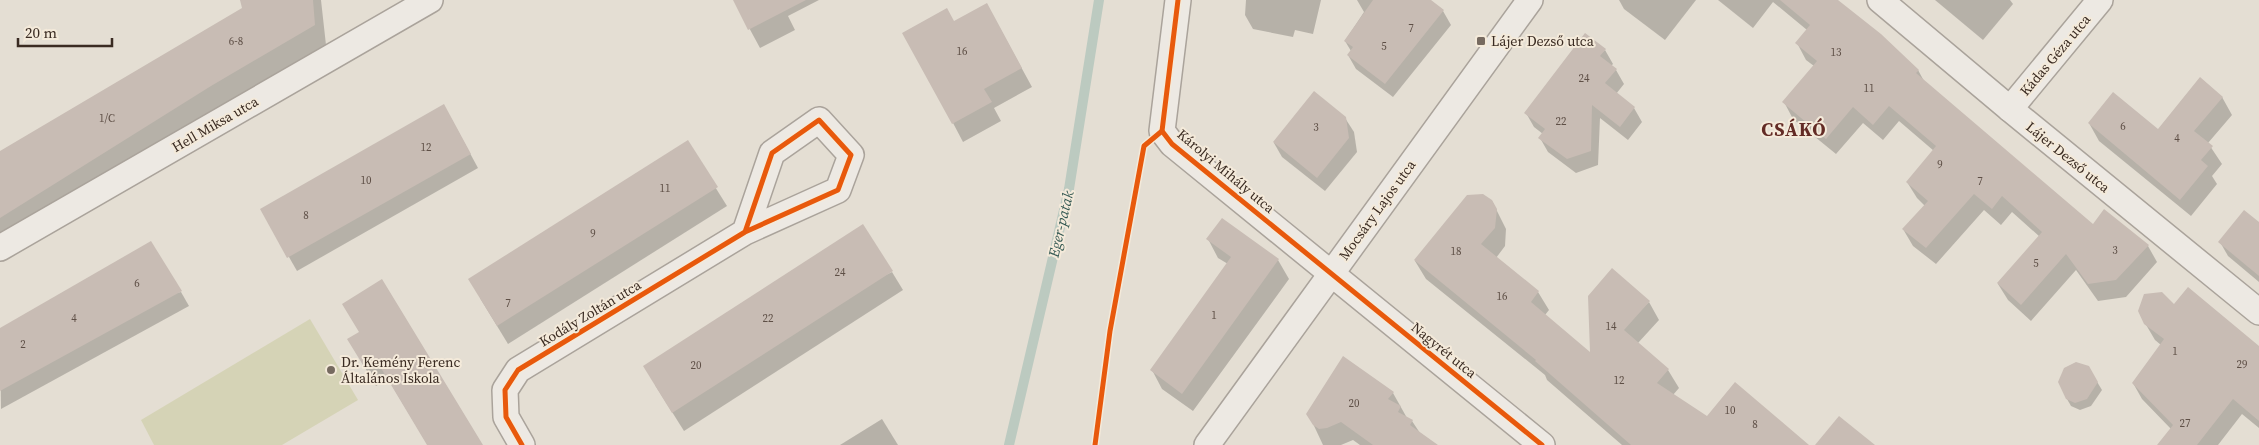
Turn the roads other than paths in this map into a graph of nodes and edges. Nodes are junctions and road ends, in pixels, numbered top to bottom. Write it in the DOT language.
graph roads {
  1 [pos="430,0"];
  2 [pos="1178,0"];
  3 [pos="1530,0"];
  4 [pos="1880,0"];
  5 [pos="2100,0"];
  6 [pos="2010,110"];
  7 [pos="745,232"];
  8 [pos="0,248"];
  9 [pos="1331,273"];
  10 [pos="2259,312"];
  11 [pos="522,445"];
  12 [pos="1207,445"];
  13 [pos="1542,445"];
  1 -- 8 [label="street, Hell Miksa utca"];
  2 -- 9 [label="street, Károlyi Mihály utca"];
  3 -- 9 [label="street, Mocsáry Lajos utca"];
  4 -- 6 [label="street, Lájer Dezső utca"];
  5 -- 6 [label="street, Kádas Géza utca"];
  6 -- 10 [label="street, Lájer Dezső utca"];
  7 -- 7 [label="street, Kodály Zoltán utca"];
  7 -- 11 [label="street, Kodály Zoltán utca"];
  9 -- 12 [label="street, Mocsáry Lajos utca"];
  9 -- 13 [label="street, Nagyrét utca"];
}
